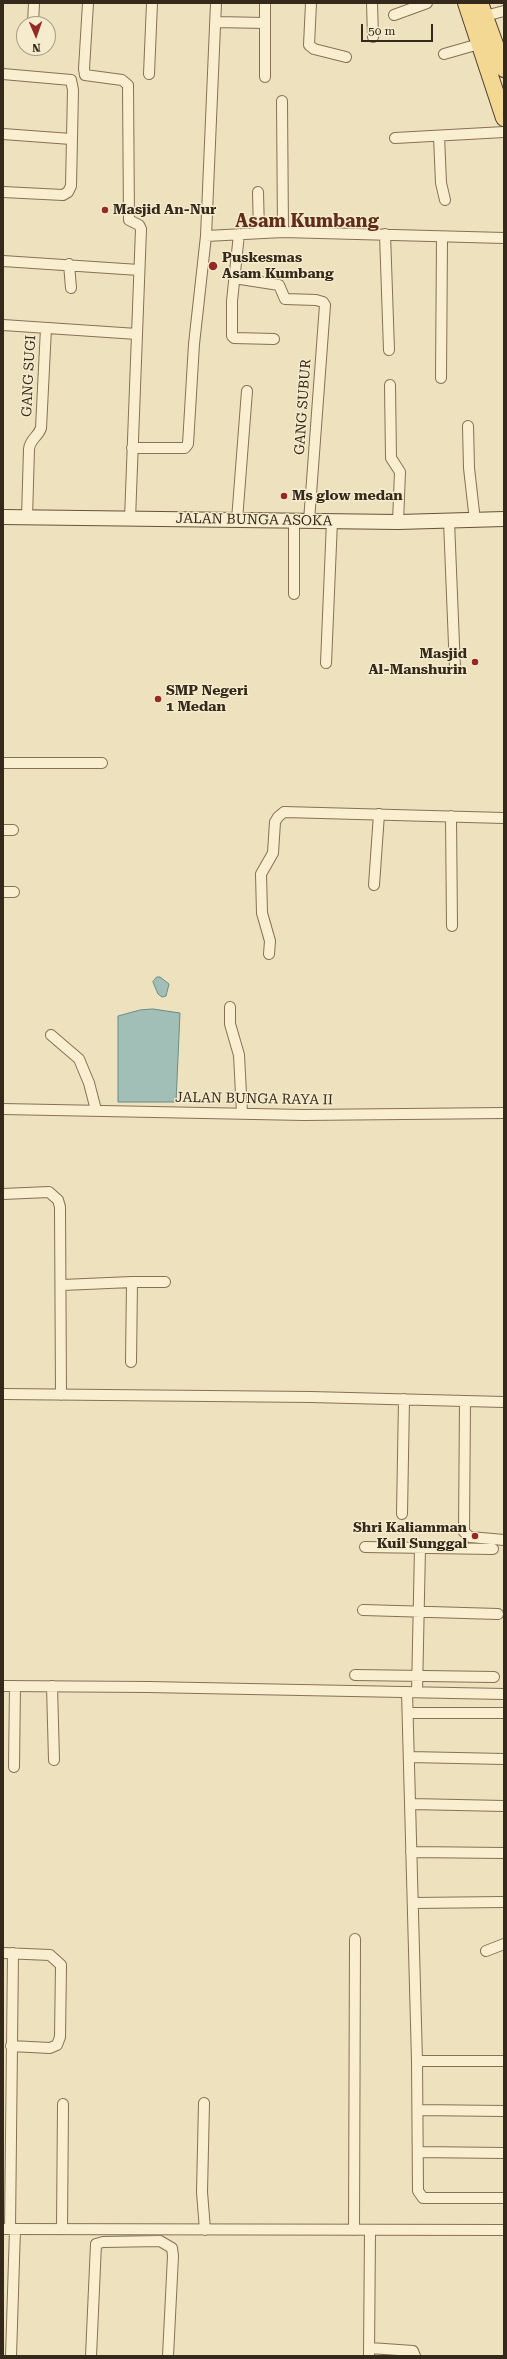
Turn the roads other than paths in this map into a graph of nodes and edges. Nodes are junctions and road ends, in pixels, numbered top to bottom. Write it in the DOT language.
graph roads {
  1 [pos="34,3"];
  2 [pos="88,3"];
  3 [pos="152,3"];
  4 [pos="216,3"];
  5 [pos="265,3"];
  6 [pos="311,3"];
  7 [pos="372,3"];
  8 [pos="427,3"];
  9 [pos="466,3"];
  10 [pos="482,10"];
  11 [pos="504,11"];
  12 [pos="394,15"];
  13 [pos="33,16"];
  14 [pos="216,22"];
  15 [pos="265,24"];
  16 [pos="373,36"];
  17 [pos="479,44"];
  18 [pos="444,54"];
  19 [pos="346,57"];
  20 [pos="503,63"];
  21 [pos="3,74"];
  22 [pos="149,74"];
  23 [pos="265,77"];
  24 [pos="282,101"];
  25 [pos="504,118"];
  26 [pos="504,132"];
  27 [pos="3,134"];
  28 [pos="439,136"];
  29 [pos="395,138"];
  30 [pos="71,139"];
  31 [pos="3,192"];
  32 [pos="258,192"];
  33 [pos="445,200"];
  34 [pos="259,232"];
  35 [pos="283,232"];
  36 [pos="239,234"];
  37 [pos="385,234"];
  38 [pos="206,236"];
  39 [pos="442,238"];
  40 [pos="504,238"];
  41 [pos="3,261"];
  42 [pos="69,264"];
  43 [pos="139,270"];
  44 [pos="234,278"];
  45 [pos="71,288"];
  46 [pos="3,325"];
  47 [pos="46,328"];
  48 [pos="137,334"];
  49 [pos="274,339"];
  50 [pos="389,350"];
  51 [pos="441,378"];
  52 [pos="390,385"];
  53 [pos="247,391"];
  54 [pos="468,426"];
  55 [pos="132,448"];
  56 [pos="3,517"];
  57 [pos="27,518"];
  58 [pos="130,519"];
  59 [pos="237,520"];
  60 [pos="504,520"];
  61 [pos="294,521"];
  62 [pos="309,521"];
  63 [pos="332,521"];
  64 [pos="449,521"];
  65 [pos="475,521"];
  66 [pos="398,522"];
  67 [pos="294,594"];
  68 [pos="326,663"];
  69 [pos="455,669"];
  70 [pos="3,763"];
  71 [pos="102,763"];
  72 [pos="379,814"];
  73 [pos="451,816"];
  74 [pos="504,818"];
  75 [pos="374,885"];
  76 [pos="3,892"];
  77 [pos="14,892"];
  78 [pos="452,926"];
  79 [pos="269,954"];
  80 [pos="230,1007"];
  81 [pos="52,1035"];
  82 [pos="3,1109"];
  83 [pos="96,1110"];
  84 [pos="242,1113"];
  85 [pos="504,1113"];
  86 [pos="3,1194"];
  87 [pos="132,1282"];
  88 [pos="165,1282"];
  89 [pos="62,1284"];
  90 [pos="131,1362"];
  91 [pos="3,1394"];
  92 [pos="61,1395"];
  93 [pos="404,1399"];
  94 [pos="465,1401"];
  95 [pos="504,1402"];
  96 [pos="402,1514"];
  97 [pos="504,1540"];
  98 [pos="365,1547"];
  99 [pos="420,1548"];
  100 [pos="493,1549"];
  101 [pos="363,1610"];
  102 [pos="419,1613"];
  103 [pos="498,1614"];
  104 [pos="355,1675"];
  105 [pos="417,1676"];
  106 [pos="494,1677"];
  107 [pos="3,1686"];
  108 [pos="15,1686"];
  109 [pos="52,1686"];
  110 [pos="412,1692"];
  111 [pos="504,1694"];
  112 [pos="408,1713"];
  113 [pos="504,1713"];
  114 [pos="410,1757"];
  115 [pos="504,1759"];
  116 [pos="54,1760"];
  117 [pos="14,1768"];
  118 [pos="411,1804"];
  119 [pos="504,1806"];
  120 [pos="411,1852"];
  121 [pos="504,1853"];
  122 [pos="504,1902"];
  123 [pos="413,1903"];
  124 [pos="355,1939"];
  125 [pos="504,1944"];
  126 [pos="486,1951"];
  127 [pos="8,1953"];
  128 [pos="11,2046"];
  129 [pos="417,2061"];
  130 [pos="504,2061"];
  131 [pos="204,2102"];
  132 [pos="63,2104"];
  133 [pos="418,2110"];
  134 [pos="504,2111"];
  135 [pos="418,2152"];
  136 [pos="504,2153"];
  137 [pos="504,2198"];
  138 [pos="10,2229"];
  139 [pos="62,2229"];
  140 [pos="205,2230"];
  141 [pos="354,2230"];
  142 [pos="370,2230"];
  143 [pos="504,2230"];
  144 [pos="370,2352"];
  145 [pos="11,2356"];
  146 [pos="92,2356"];
  147 [pos="168,2356"];
  148 [pos="415,2356"];
  1 -- 13 [label="street"];
  2 -- 43 [label="street"];
  3 -- 22 [label="street"];
  4 -- 14 [label="street"];
  5 -- 15 [label="street"];
  6 -- 19 [label="street"];
  7 -- 16 [label="street"];
  8 -- 12 [label="street"];
  9 -- 17 [label="main road"];
  10 -- 11 [label="street"];
  10 -- 20 [label="main road"];
  14 -- 15 [label="street"];
  14 -- 38 [label="street"];
  15 -- 23 [label="street"];
  17 -- 18 [label="street"];
  17 -- 25 [label="main road"];
  21 -- 30 [label="street"];
  24 -- 35 [label="street"];
  26 -- 28 [label="street"];
  27 -- 30 [label="street"];
  28 -- 29 [label="street"];
  28 -- 33 [label="street"];
  30 -- 31 [label="street"];
  32 -- 34 [label="street"];
  34 -- 35 [label="street"];
  34 -- 36 [label="street"];
  35 -- 37 [label="street"];
  36 -- 38 [label="street"];
  36 -- 44 [label="street"];
  37 -- 39 [label="street"];
  37 -- 50 [label="street"];
  38 -- 55 [label="street"];
  39 -- 40 [label="street"];
  39 -- 51 [label="street"];
  41 -- 42 [label="street"];
  42 -- 43 [label="street"];
  42 -- 45 [label="street"];
  43 -- 48 [label="street"];
  44 -- 49 [label="street"];
  44 -- 62 [label="street, GANG SUBUR"];
  46 -- 47 [label="street"];
  47 -- 48 [label="street"];
  47 -- 57 [label="street, GANG SUGI"];
  48 -- 55 [label="street"];
  52 -- 66 [label="street"];
  53 -- 59 [label="street"];
  54 -- 65 [label="street"];
  55 -- 58 [label="street"];
  56 -- 57 [label="street, JALAN BUNGA ASOKA"];
  57 -- 58 [label="street, JALAN BUNGA ASOKA"];
  58 -- 59 [label="street, JALAN BUNGA ASOKA"];
  59 -- 61 [label="street, JALAN BUNGA ASOKA"];
  60 -- 65 [label="street, JALAN BUNGA ASOKA"];
  61 -- 62 [label="street, JALAN BUNGA ASOKA"];
  61 -- 67 [label="street"];
  62 -- 63 [label="street, JALAN BUNGA ASOKA"];
  63 -- 66 [label="street, JALAN BUNGA ASOKA"];
  63 -- 68 [label="street"];
  64 -- 65 [label="street, JALAN BUNGA ASOKA"];
  64 -- 66 [label="street, JALAN BUNGA ASOKA"];
  64 -- 69 [label="street"];
  70 -- 71 [label="street"];
  72 -- 73 [label="street"];
  72 -- 75 [label="street"];
  72 -- 79 [label="street"];
  73 -- 74 [label="street"];
  73 -- 78 [label="street"];
  76 -- 77 [label="street"];
  80 -- 84 [label="street"];
  81 -- 83 [label="street"];
  82 -- 83 [label="street, JALAN BUNGA RAYA II"];
  83 -- 84 [label="street, JALAN BUNGA RAYA II"];
  84 -- 85 [label="street, JALAN BUNGA RAYA II"];
  86 -- 89 [label="street"];
  87 -- 88 [label="street"];
  87 -- 89 [label="street"];
  87 -- 90 [label="street"];
  89 -- 92 [label="street"];
  91 -- 92 [label="street"];
  92 -- 93 [label="street"];
  93 -- 94 [label="street"];
  93 -- 96 [label="street"];
  94 -- 95 [label="street"];
  94 -- 97 [label="street"];
  98 -- 99 [label="street"];
  99 -- 100 [label="street"];
  99 -- 102 [label="street"];
  101 -- 102 [label="street"];
  102 -- 103 [label="street"];
  102 -- 105 [label="street"];
  104 -- 105 [label="street"];
  105 -- 106 [label="street"];
  105 -- 110 [label="street"];
  107 -- 108 [label="street"];
  108 -- 109 [label="street"];
  108 -- 117 [label="street"];
  109 -- 110 [label="street"];
  109 -- 116 [label="street"];
  110 -- 111 [label="street"];
  110 -- 112 [label="street"];
  112 -- 113 [label="street"];
  112 -- 114 [label="street"];
  114 -- 115 [label="street"];
  114 -- 118 [label="street"];
  118 -- 119 [label="street"];
  118 -- 120 [label="street"];
  120 -- 121 [label="street"];
  120 -- 123 [label="street"];
  122 -- 123 [label="street"];
  123 -- 129 [label="street"];
  124 -- 141 [label="street"];
  125 -- 126 [label="street"];
  127 -- 128 [label="street"];
  127 -- 128 [label="street"];
  128 -- 138 [label="street"];
  129 -- 130 [label="street"];
  129 -- 133 [label="street"];
  131 -- 140 [label="street"];
  132 -- 139 [label="street"];
  133 -- 134 [label="street"];
  133 -- 135 [label="street"];
  135 -- 136 [label="street"];
  135 -- 137 [label="street"];
  138 -- 139 [label="street"];
  138 -- 145 [label="street"];
  139 -- 140 [label="street"];
  140 -- 141 [label="street"];
  141 -- 142 [label="street"];
  142 -- 143 [label="street"];
  142 -- 144 [label="street"];
  144 -- 148 [label="street"];
  146 -- 147 [label="street"];
}
